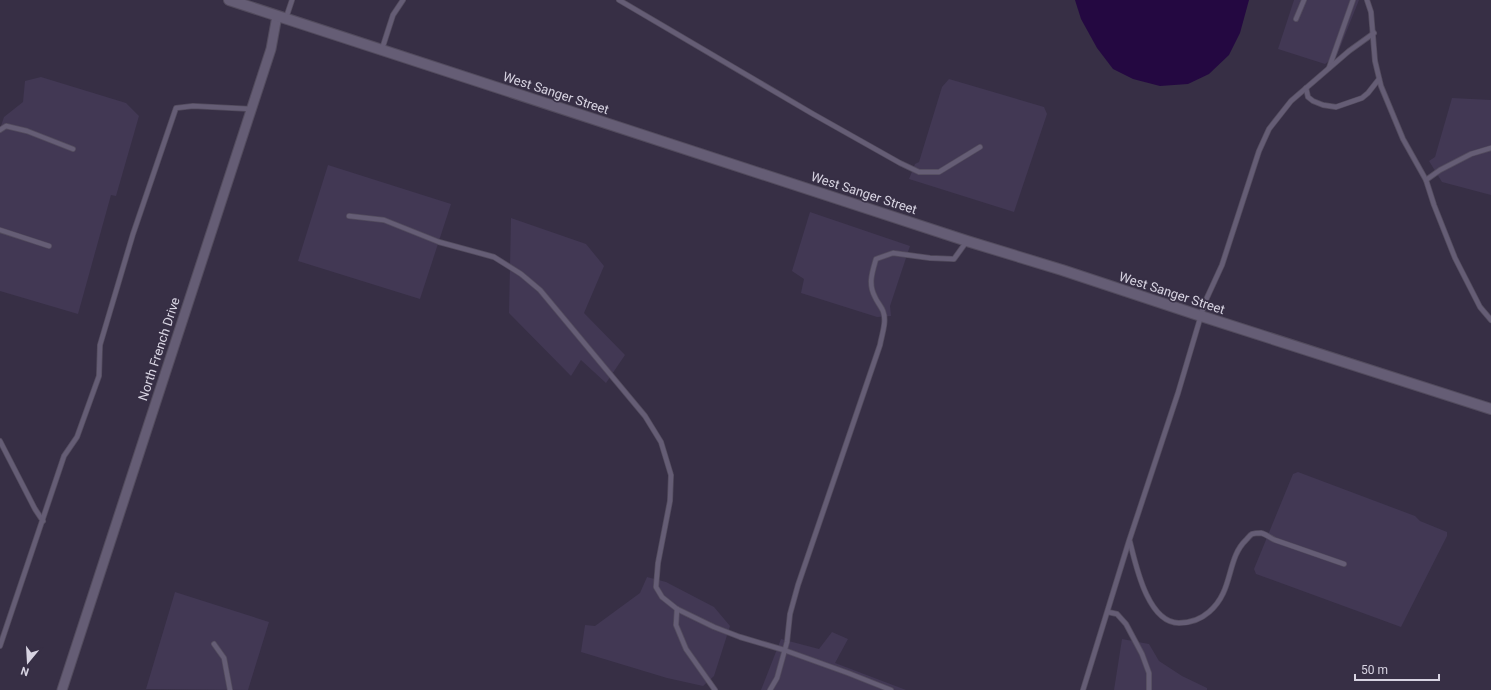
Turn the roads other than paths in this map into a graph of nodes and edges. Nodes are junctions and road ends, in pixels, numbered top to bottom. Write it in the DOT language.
graph roads {
  1 [pos="229,0"];
  2 [pos="292,0"];
  3 [pos="402,0"];
  4 [pos="619,0"];
  5 [pos="1304,0"];
  6 [pos="1353,0"];
  7 [pos="1367,0"];
  8 [pos="282,17"];
  9 [pos="1296,19"];
  10 [pos="1374,33"];
  11 [pos="382,49"];
  12 [pos="1329,68"];
  13 [pos="1379,79"];
  14 [pos="1306,88"];
  15 [pos="251,109"];
  16 [pos="0,130"];
  17 [pos="980,147"];
  18 [pos="1491,148"];
  19 [pos="73,149"];
  20 [pos="1426,180"];
  21 [pos="349,216"];
  22 [pos="0,230"];
  23 [pos="968,241"];
  24 [pos="49,246"];
  25 [pos="1201,316"];
  26 [pos="1491,320"];
  27 [pos="1491,409"];
  28 [pos="0,441"];
  29 [pos="43,521"];
  30 [pos="1130,541"];
  31 [pos="1344,564"];
  32 [pos="677,608"];
  33 [pos="1108,612"];
  34 [pos="214,644"];
  35 [pos="0,646"];
  36 [pos="784,650"];
  37 [pos="62,690"];
  38 [pos="230,690"];
  39 [pos="714,690"];
  40 [pos="770,690"];
  41 [pos="891,690"];
  42 [pos="1083,690"];
  43 [pos="1149,690"];
  1 -- 8 [label="main road, West Sanger Street"];
  2 -- 8 [label="lane"];
  3 -- 11 [label="lane"];
  4 -- 17 [label="lane"];
  5 -- 9 [label="lane"];
  6 -- 12 [label="lane"];
  7 -- 10 [label="lane"];
  8 -- 11 [label="main road, West Sanger Street"];
  8 -- 15 [label="street, North French Drive"];
  10 -- 12 [label="lane"];
  10 -- 13 [label="lane"];
  11 -- 23 [label="main road, West Sanger Street"];
  12 -- 14 [label="lane"];
  13 -- 14 [label="lane"];
  13 -- 20 [label="lane"];
  14 -- 25 [label="lane"];
  15 -- 29 [label="lane"];
  15 -- 37 [label="street, North French Drive"];
  16 -- 19 [label="lane"];
  18 -- 20 [label="lane"];
  20 -- 26 [label="lane"];
  21 -- 32 [label="lane"];
  22 -- 24 [label="lane"];
  23 -- 25 [label="main road, West Sanger Street"];
  23 -- 36 [label="lane"];
  25 -- 27 [label="main road, West Sanger Street"];
  25 -- 30 [label="lane"];
  28 -- 29 [label="lane"];
  29 -- 35 [label="lane"];
  30 -- 31 [label="lane"];
  30 -- 33 [label="lane"];
  32 -- 36 [label="lane"];
  32 -- 39 [label="lane"];
  33 -- 42 [label="lane"];
  33 -- 43 [label="lane"];
  34 -- 38 [label="lane"];
  36 -- 40 [label="lane"];
  36 -- 41 [label="lane"];
}
